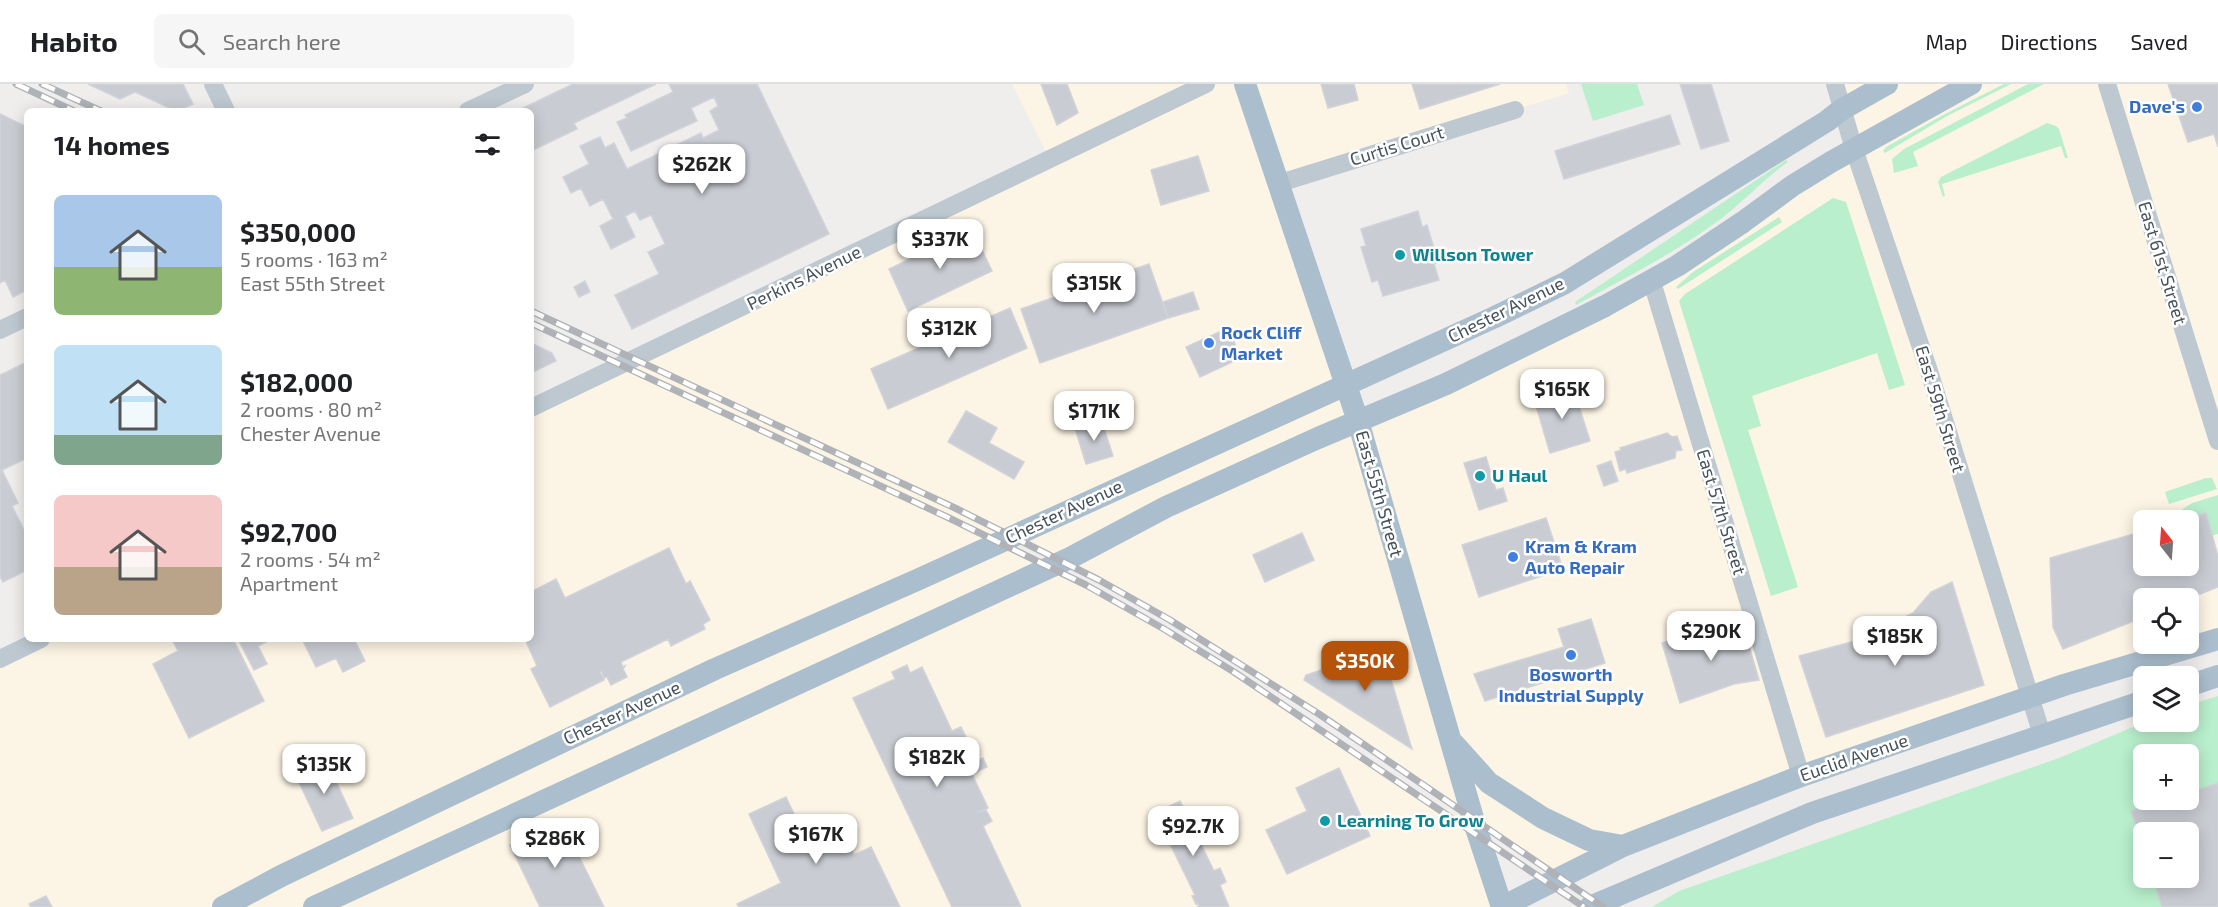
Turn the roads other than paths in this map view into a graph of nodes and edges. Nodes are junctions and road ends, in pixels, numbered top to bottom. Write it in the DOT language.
graph roads {
  1 [pos="213,84"];
  2 [pos="1206,84"];
  3 [pos="1245,84"];
  4 [pos="1835,84"];
  5 [pos="1887,84"];
  6 [pos="1971,84"];
  7 [pos="2107,84"];
  8 [pos="518,86"];
  9 [pos="225,108"];
  10 [pos="474,108"];
  11 [pos="1515,110"];
  12 [pos="1841,110"];
  13 [pos="1854,149"];
  14 [pos="1280,183"];
  15 [pos="1652,282"];
  16 [pos="24,318"];
  17 [pos="0,330"];
  18 [pos="1346,384"];
  19 [pos="534,407"];
  20 [pos="1358,421"];
  21 [pos="2218,441"];
  22 [pos="2218,639"];
  23 [pos="35,642"];
  24 [pos="0,658"];
  25 [pos="2218,676"];
  26 [pos="2199,682"];
  27 [pos="2029,697"];
  28 [pos="2133,705"];
  29 [pos="2042,735"];
  30 [pos="1450,738"];
  31 [pos="1801,776"];
  32 [pos="1623,846"];
  33 [pos="223,907"];
  34 [pos="314,907"];
  35 [pos="1502,907"];
  36 [pos="1590,907"];
  1 -- 9 [label="street"];
  2 -- 19 [label="street, Perkins Avenue"];
  3 -- 14 [label="main road, East 55th Street"];
  4 -- 12 [label="street, East 59th Street"];
  5 -- 12 [label="main road, Chester Avenue"];
  6 -- 13 [label="main road"];
  7 -- 21 [label="street, East 61st Street"];
  8 -- 10 [label="street"];
  11 -- 14 [label="street, Curtis Court"];
  12 -- 13 [label="street, East 59th Street"];
  12 -- 18 [label="main road, Chester Avenue"];
  13 -- 15 [label="main road"];
  13 -- 27 [label="street, East 59th Street"];
  14 -- 18 [label="main road, East 55th Street"];
  15 -- 20 [label="main road"];
  15 -- 31 [label="street, East 57th Street"];
  16 -- 17 [label="street"];
  18 -- 20 [label="main road, East 55th Street"];
  18 -- 33 [label="main road, Chester Avenue"];
  20 -- 30 [label="main road, East 55th Street"];
  20 -- 34 [label="main road"];
  22 -- 27 [label="main road, Euclid Avenue"];
  23 -- 24 [label="street"];
  25 -- 26 [label="main road"];
  27 -- 29 [label="street, East 59th Street"];
  27 -- 31 [label="main road, Euclid Avenue"];
  28 -- 29 [label="main road"];
  29 -- 36 [label="main road"];
  30 -- 32 [label="main road"];
  30 -- 35 [label="main road, East 55th Street"];
  31 -- 32 [label="main road, Euclid Avenue"];
  32 -- 35 [label="main road, Euclid Avenue"];
}
